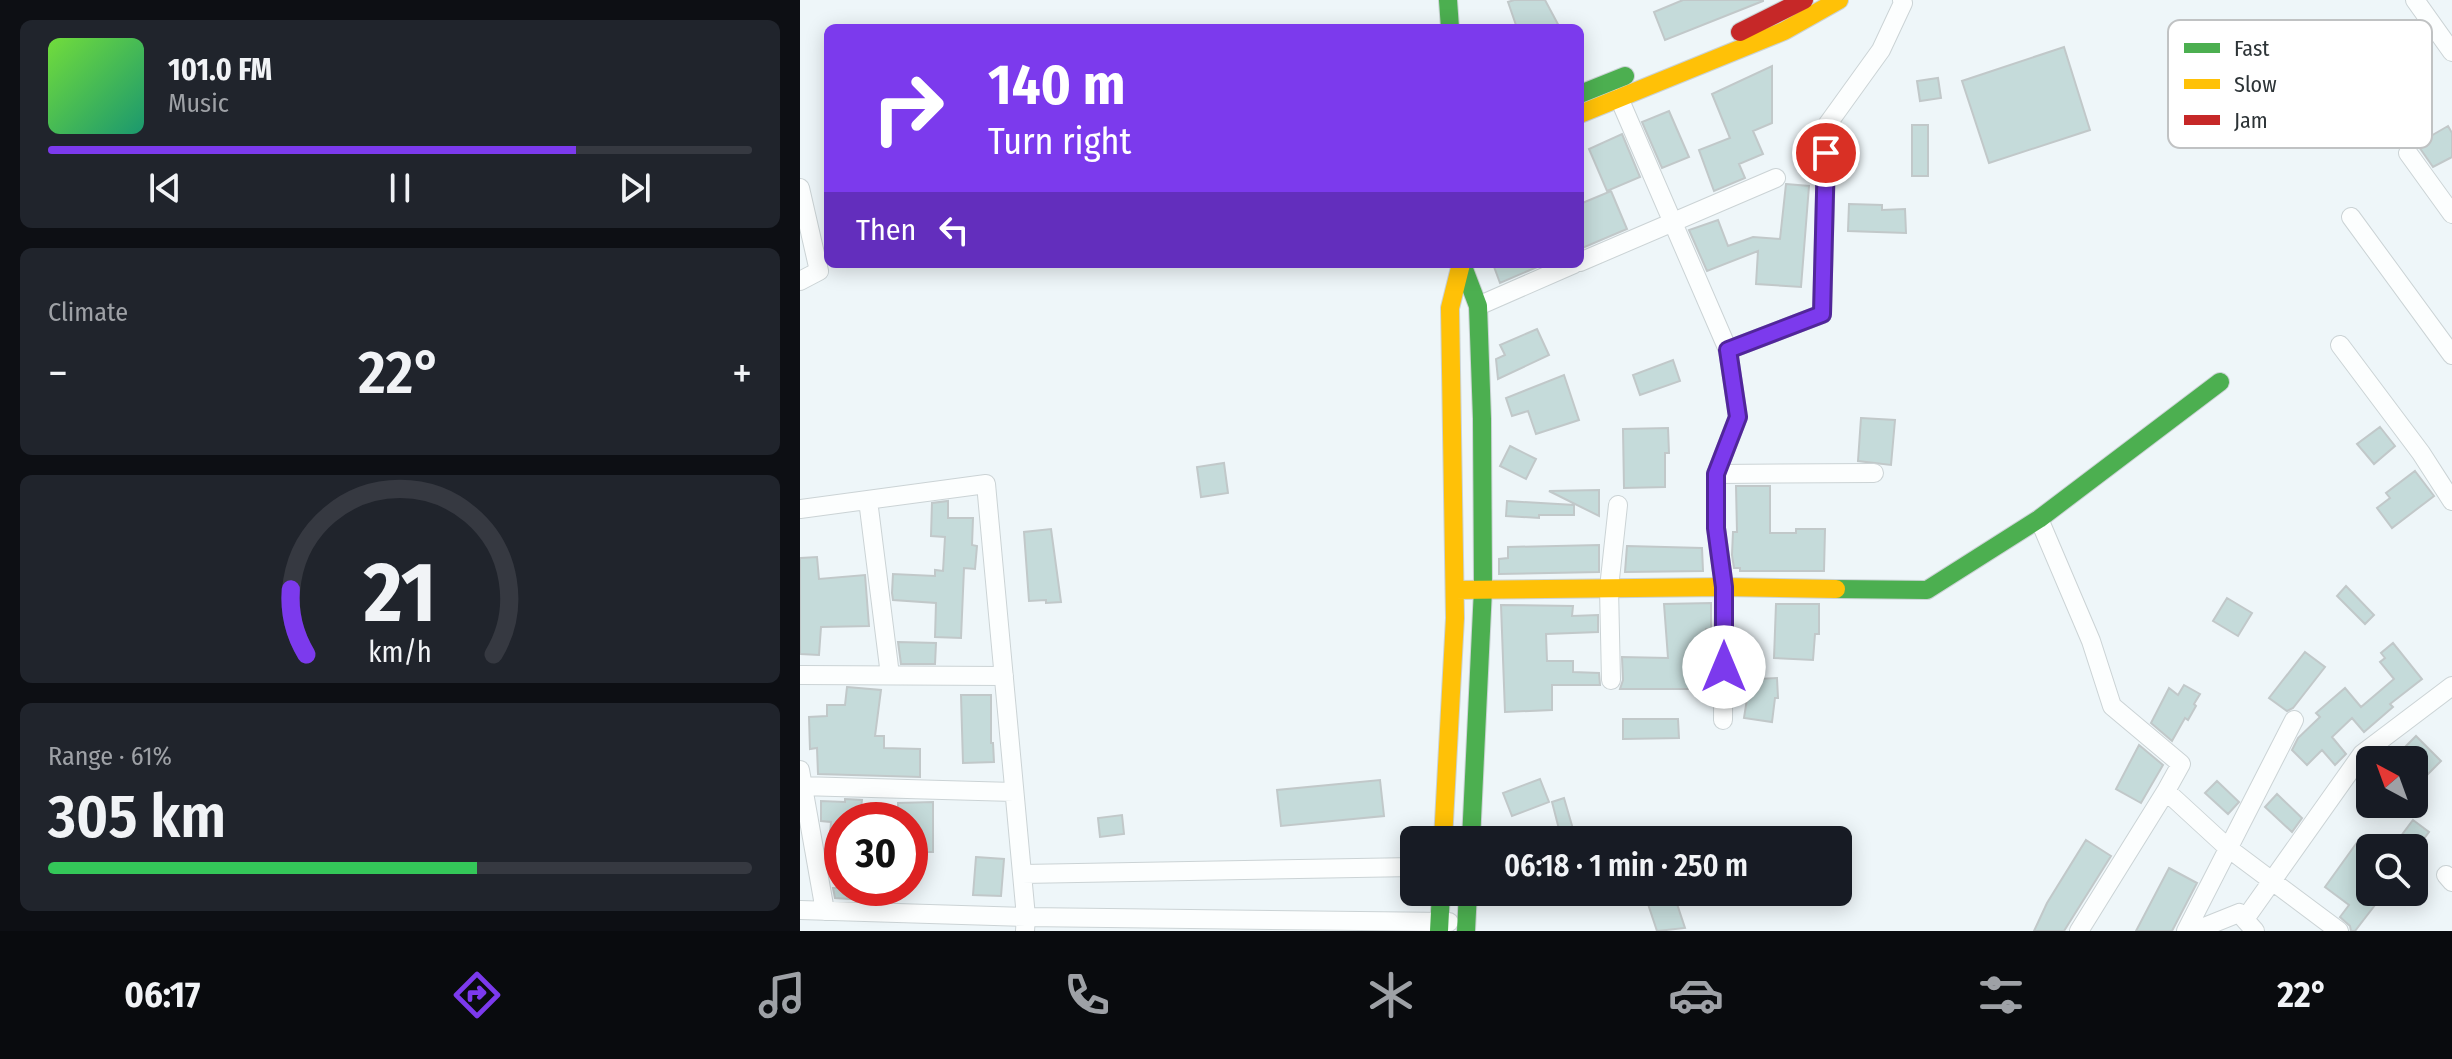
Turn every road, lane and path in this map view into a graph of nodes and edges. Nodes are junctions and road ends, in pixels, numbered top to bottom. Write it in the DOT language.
graph roads {
  1 [pos="1448,0"];
  2 [pos="1804,0"];
  3 [pos="1839,0"];
  4 [pos="1902,0"];
  5 [pos="2415,0"];
  6 [pos="2429,20"];
  7 [pos="1450,24"];
  8 [pos="2432,24"];
  9 [pos="2452,52"];
  10 [pos="1584,92"];
  11 [pos="1619,98"];
  12 [pos="1584,112"];
  13 [pos="2408,153"];
  14 [pos="1776,178"];
  15 [pos="801,185"];
  16 [pos="2452,214"];
  17 [pos="2351,217"];
  18 [pos="1672,222"];
  19 [pos="1584,260"];
  20 [pos="1461,268"];
  21 [pos="1464,268"];
  22 [pos="1565,268"];
  23 [pos="800,281"];
  24 [pos="1478,306"];
  25 [pos="2340,345"];
  26 [pos="1728,350"];
  27 [pos="2452,355"];
  28 [pos="2220,382"];
  29 [pos="1874,473"];
  30 [pos="1716,474"];
  31 [pos="868,500"];
  32 [pos="2452,501"];
  33 [pos="1618,505"];
  34 [pos="800,509"];
  35 [pos="2039,519"];
  36 [pos="1724,587"];
  37 [pos="1609,588"];
  38 [pos="1483,589"];
  39 [pos="1455,590"];
  40 [pos="800,675"];
  41 [pos="890,675"];
  42 [pos="1004,676"];
  43 [pos="1611,680"];
  44 [pos="2452,686"];
  45 [pos="1723,720"];
  46 [pos="2294,720"];
  47 [pos="801,781"];
  48 [pos="2166,791"];
  49 [pos="1014,792"];
  50 [pos="1444,826"];
  51 [pos="1472,826"];
  52 [pos="2228,848"];
  53 [pos="1400,867"];
  54 [pos="1022,874"];
  55 [pos="2271,880"];
  56 [pos="1440,906"];
  57 [pos="1467,906"];
  58 [pos="800,910"];
  59 [pos="825,911"];
  60 [pos="1025,924"];
  61 [pos="2250,925"];
  62 [pos="1466,926"];
  63 [pos="1439,927"];
  64 [pos="2079,931"];
  65 [pos="2186,931"];
  66 [pos="2194,931"];
  67 [pos="2339,931"];
  1 -- 7 [label="main road"];
  2 -- 10 [label="main road"];
  3 -- 11 [label="main road"];
  4 -- 26 [label="street"];
  5 -- 6 [label="street"];
  8 -- 9 [label="street"];
  11 -- 12 [label="main road"];
  11 -- 18 [label="street"];
  13 -- 16 [label="street"];
  14 -- 18 [label="street"];
  15 -- 23 [label="street"];
  17 -- 27 [label="street"];
  18 -- 19 [label="street"];
  18 -- 26 [label="street"];
  20 -- 39 [label="main road"];
  21 -- 24 [label="main road"];
  22 -- 24 [label="street"];
  24 -- 38 [label="main road"];
  25 -- 32 [label="street"];
  26 -- 30 [label="street"];
  28 -- 35 [label="main road"];
  29 -- 30 [label="street"];
  30 -- 36 [label="street"];
  31 -- 34 [label="street"];
  31 -- 41 [label="street"];
  31 -- 42 [label="street"];
  33 -- 37 [label="street"];
  35 -- 36 [label="main road"];
  35 -- 48 [label="street"];
  36 -- 37 [label="main road"];
  36 -- 45 [label="street"];
  37 -- 38 [label="main road"];
  37 -- 43 [label="street"];
  38 -- 39 [label="main road"];
  38 -- 51 [label="main road"];
  39 -- 50 [label="main road"];
  40 -- 41 [label="street"];
  41 -- 42 [label="street"];
  42 -- 49 [label="street"];
  44 -- 55 [label="street"];
  46 -- 52 [label="street"];
  47 -- 49 [label="street"];
  47 -- 59 [label="street"];
  48 -- 52 [label="street"];
  48 -- 64 [label="street"];
  49 -- 54 [label="street"];
  52 -- 55 [label="street"];
  52 -- 65 [label="street"];
  53 -- 54 [label="street"];
  54 -- 60 [label="street"];
  55 -- 61 [label="street"];
  55 -- 67 [label="street"];
  56 -- 63 [label="main road"];
  57 -- 62 [label="main road"];
  58 -- 59 [label="street"];
  59 -- 60 [label="street"];
  60 -- 63 [label="street"];
  61 -- 66 [label="street"];
  62 -- 63 [label="street"];
}
